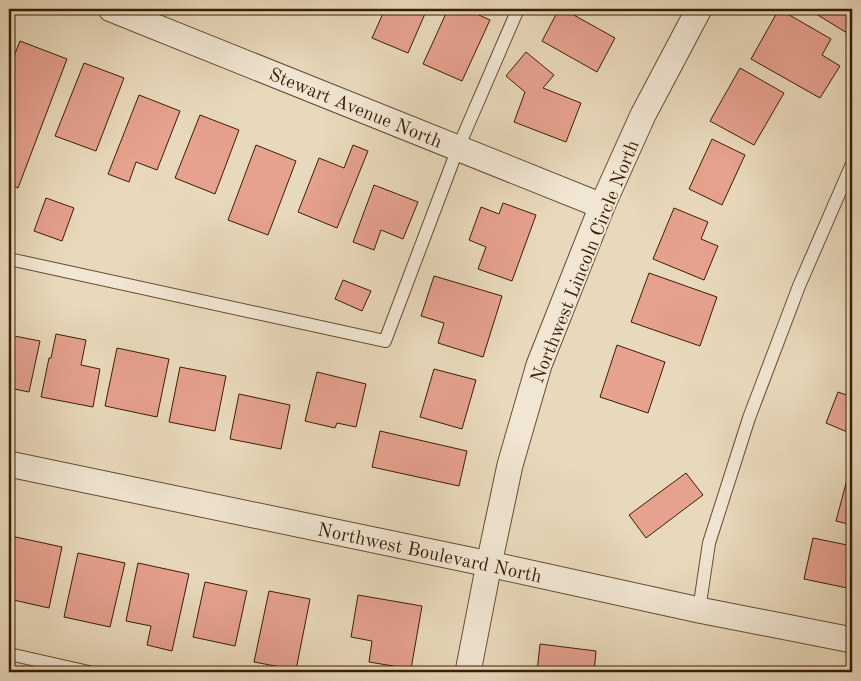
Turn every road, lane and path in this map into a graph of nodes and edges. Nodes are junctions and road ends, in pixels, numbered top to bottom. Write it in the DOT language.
graph roads {
  1 [pos="111,9"];
  2 [pos="518,9"];
  3 [pos="699,9"];
  4 [pos="458,148"];
  5 [pos="852,164"];
  6 [pos="602,206"];
  7 [pos="9,260"];
  8 [pos="9,464"];
  9 [pos="489,564"];
  10 [pos="699,610"];
  11 [pos="852,640"];
  12 [pos="9,654"];
  13 [pos="89,672"];
  14 [pos="468,672"];
  1 -- 4 [label="street, Stewart Avenue North"];
  2 -- 4 [label="lane"];
  3 -- 6 [label="street, Northwest Lincoln Circle North"];
  4 -- 6 [label="street, Stewart Avenue North"];
  4 -- 7 [label="lane"];
  5 -- 10 [label="lane"];
  6 -- 9 [label="street, Northwest Lincoln Circle North"];
  8 -- 9 [label="street, Northwest Boulevard North"];
  9 -- 10 [label="street, Northwest Boulevard North"];
  9 -- 14 [label="street, Northwest Lincoln Circle North"];
  10 -- 11 [label="street, Northwest Boulevard North"];
  12 -- 13 [label="lane"];
}
